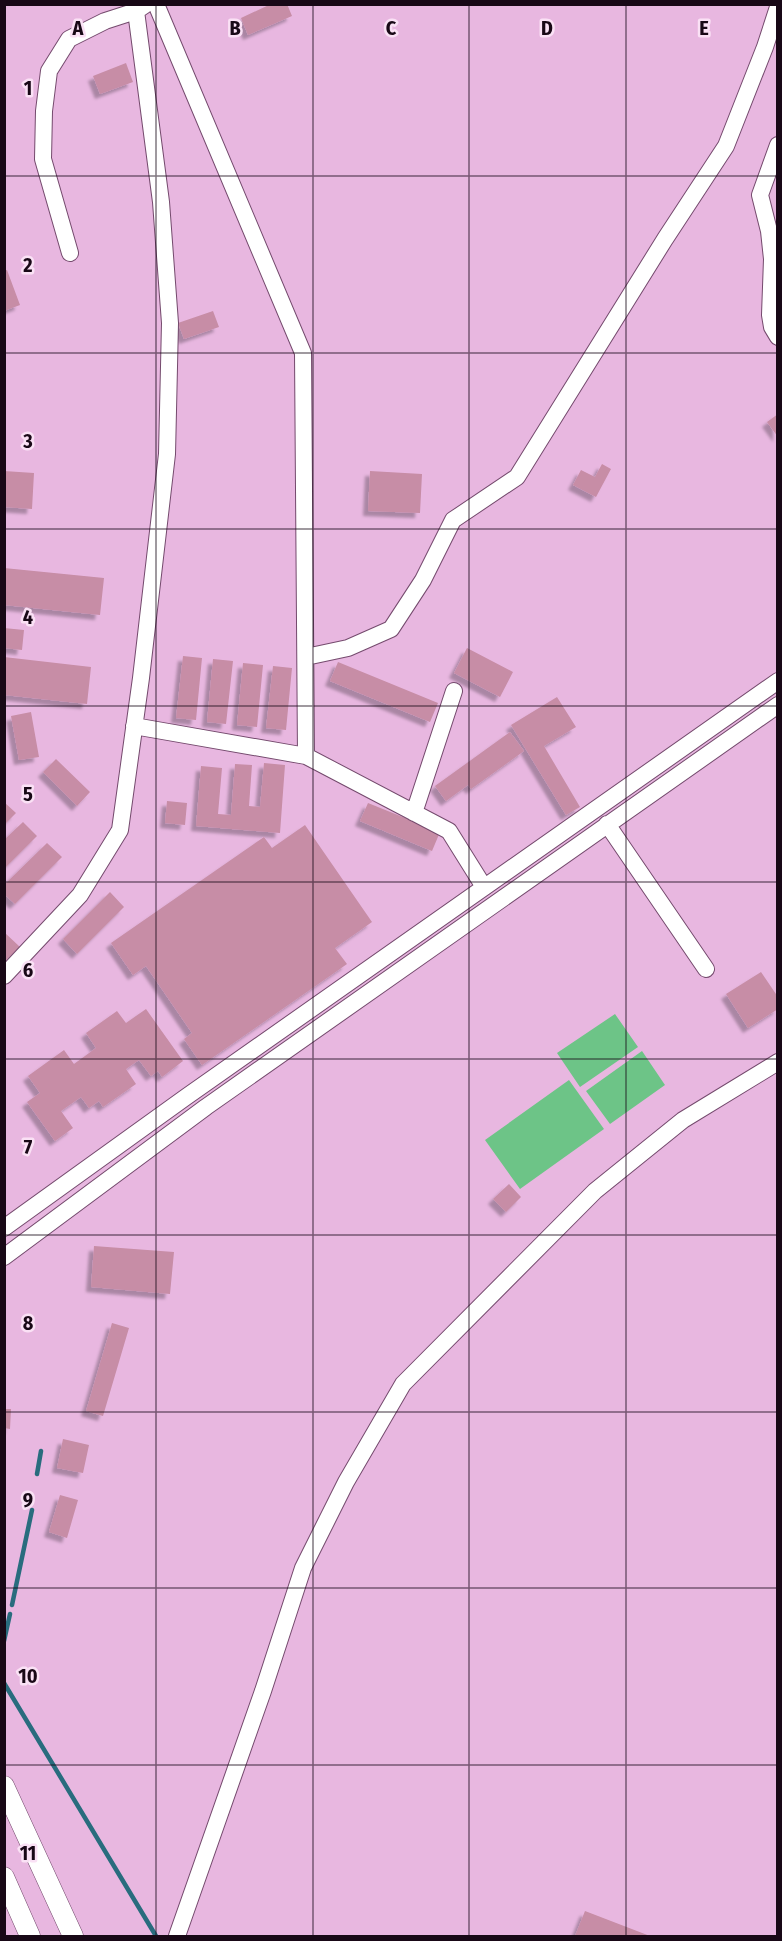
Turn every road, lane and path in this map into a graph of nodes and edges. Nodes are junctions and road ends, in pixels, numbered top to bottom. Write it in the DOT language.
graph roads {
  1 [pos="156,4"];
  2 [pos="777,7"];
  3 [pos="141,8"];
  4 [pos="777,145"];
  5 [pos="70,253"];
  6 [pos="777,337"];
  7 [pos="306,657"];
  8 [pos="777,681"];
  9 [pos="454,691"];
  10 [pos="777,705"];
  11 [pos="134,726"];
  12 [pos="306,756"];
  13 [pos="414,813"];
  14 [pos="607,824"];
  15 [pos="484,887"];
  16 [pos="706,969"];
  17 [pos="4,976"];
  18 [pos="777,1062"];
  19 [pos="4,1228"];
  20 [pos="4,1257"];
  21 [pos="4,1786"];
  22 [pos="4,1877"];
  23 [pos="30,1936"];
  24 [pos="73,1936"];
  25 [pos="177,1936"];
  1 -- 7 [label="street"];
  2 -- 7 [label="street"];
  3 -- 5 [label="street"];
  3 -- 11 [label="street"];
  4 -- 6 [label="street"];
  7 -- 12 [label="street"];
  8 -- 15 [label="street"];
  9 -- 13 [label="street"];
  10 -- 14 [label="street"];
  11 -- 12 [label="street"];
  11 -- 17 [label="street"];
  12 -- 13 [label="street"];
  13 -- 15 [label="street"];
  14 -- 16 [label="street"];
  14 -- 20 [label="street"];
  15 -- 19 [label="street"];
  18 -- 25 [label="street"];
  21 -- 24 [label="main road"];
  22 -- 23 [label="main road"];
}
